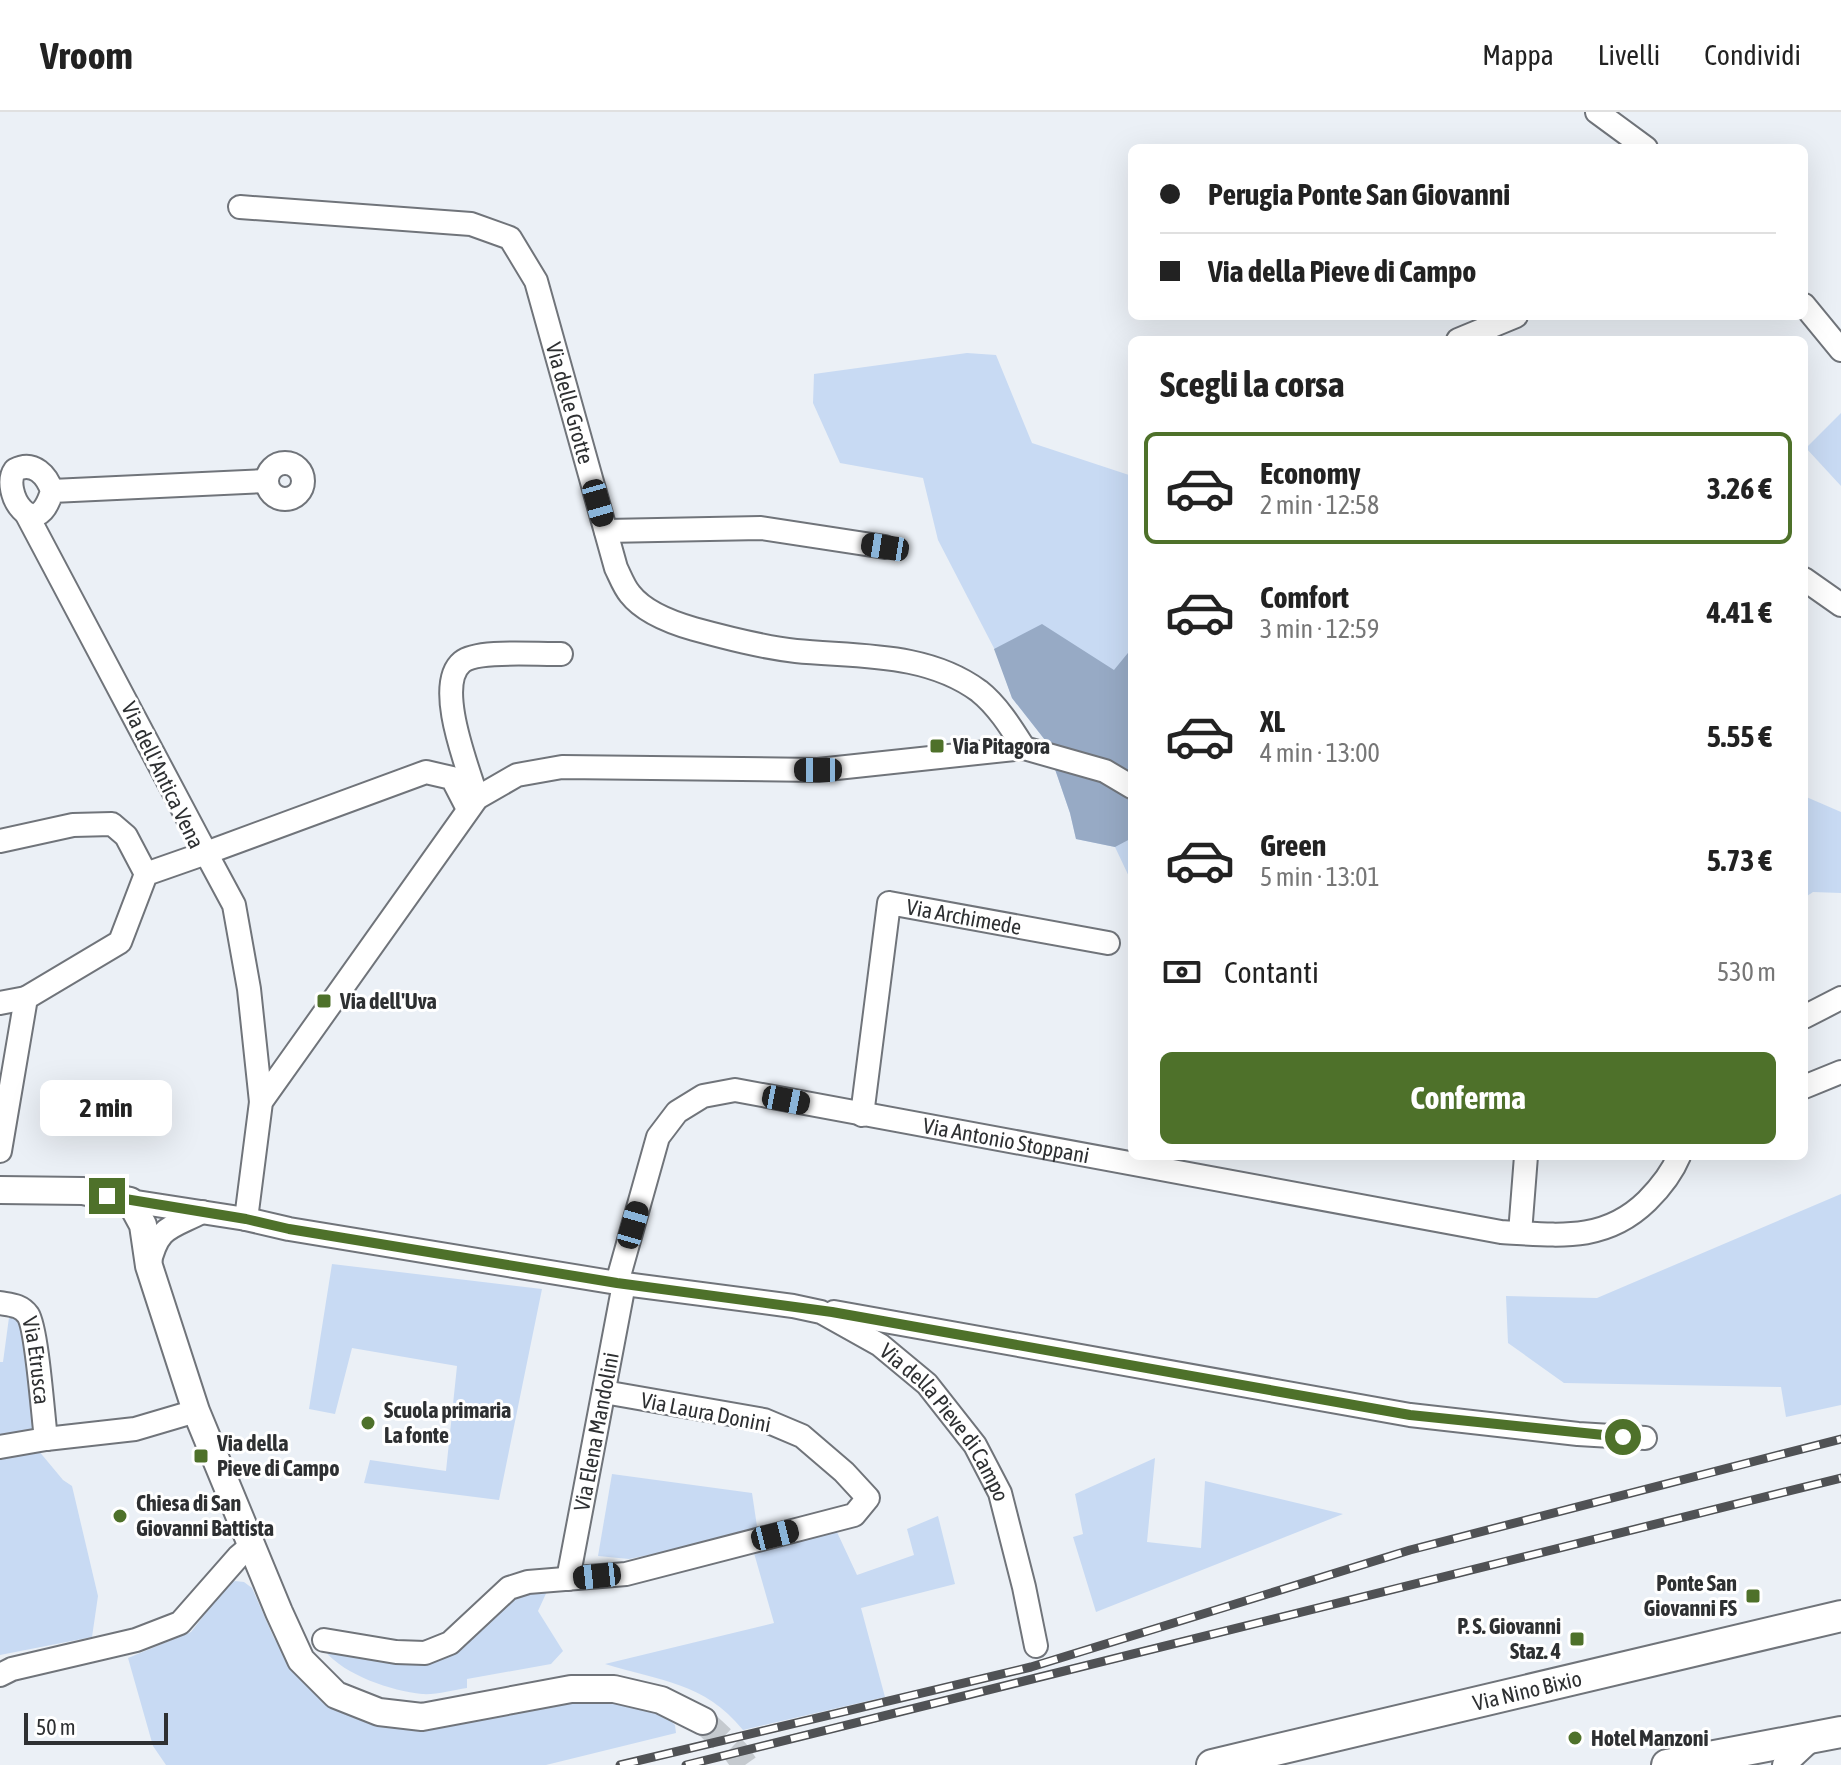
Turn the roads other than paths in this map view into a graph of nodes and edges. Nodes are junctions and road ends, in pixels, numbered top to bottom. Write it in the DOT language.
graph roads {
  1 [pos="1597,112"];
  2 [pos="1641,144"];
  3 [pos="240,207"];
  4 [pos="1808,310"];
  5 [pos="1507,320"];
  6 [pos="1469,336"];
  7 [pos="1841,350"];
  8 [pos="267,481"];
  9 [pos="52,491"];
  10 [pos="2,492"];
  11 [pos="27,515"];
  12 [pos="606,531"];
  13 [pos="885,547"];
  14 [pos="1808,582"];
  15 [pos="1841,605"];
  16 [pos="561,654"];
  17 [pos="1024,748"];
  18 [pos="1128,785"];
  19 [pos="472,803"];
  20 [pos="0,841"];
  21 [pos="206,853"];
  22 [pos="146,874"];
  23 [pos="1108,943"];
  24 [pos="26,998"];
  25 [pos="1841,998"];
  26 [pos="0,1003"];
  27 [pos="1808,1015"];
  28 [pos="1841,1072"];
  29 [pos="1808,1085"];
  30 [pos="261,1102"];
  31 [pos="862,1115"];
  32 [pos="0,1151"];
  33 [pos="1526,1160"];
  34 [pos="1676,1160"];
  35 [pos="0,1190"];
  36 [pos="130,1201"];
  37 [pos="202,1212"];
  38 [pos="246,1219"];
  39 [pos="1520,1233"];
  40 [pos="149,1266"];
  41 [pos="620,1283"];
  42 [pos="0,1303"];
  43 [pos="821,1312"];
  44 [pos="604,1392"];
  45 [pos="196,1411"];
  46 [pos="1645,1438"];
  47 [pos="46,1439"];
  48 [pos="0,1447"];
  49 [pos="251,1546"];
  50 [pos="568,1579"];
  51 [pos="1841,1616"];
  52 [pos="324,1640"];
  53 [pos="1036,1646"];
  54 [pos="0,1675"];
  55 [pos="703,1721"];
  56 [pos="1828,1735"];
  57 [pos="1212,1765"];
  58 [pos="1667,1765"];
  59 [pos="1784,1765"];
  1 -- 2 [label="street"];
  3 -- 12 [label="street, Via delle Grotte"];
  4 -- 7 [label="street"];
  5 -- 6 [label="street"];
  8 -- 9 [label="street"];
  9 -- 10 [label="street, Via dell'Antica Vena"];
  9 -- 11 [label="street"];
  10 -- 11 [label="street, Via dell'Antica Vena"];
  11 -- 21 [label="street, Via dell'Antica Vena"];
  12 -- 13 [label="street"];
  12 -- 17 [label="street, Via delle Grotte"];
  14 -- 15 [label="street"];
  16 -- 19 [label="street"];
  17 -- 18 [label="street"];
  17 -- 19 [label="street"];
  19 -- 21 [label="street"];
  19 -- 30 [label="street"];
  20 -- 22 [label="street"];
  21 -- 22 [label="street, Via dell'Antica Vena"];
  21 -- 30 [label="street"];
  22 -- 24 [label="street"];
  23 -- 31 [label="street, Via Archimede"];
  24 -- 26 [label="street"];
  24 -- 32 [label="street"];
  25 -- 27 [label="street"];
  28 -- 29 [label="street"];
  30 -- 38 [label="street"];
  31 -- 39 [label="street, Via Antonio Stoppani"];
  31 -- 41 [label="street, Via Antonio Stoppani"];
  33 -- 39 [label="street"];
  34 -- 39 [label="street, Via Antonio Stoppani"];
  35 -- 36 [label="street, Via della Pieve di Campo"];
  36 -- 37 [label="street, Via della Pieve di Campo"];
  36 -- 40 [label="street"];
  37 -- 38 [label="street, Via della Pieve di Campo"];
  37 -- 40 [label="street"];
  38 -- 41 [label="street, Via della Pieve di Campo"];
  40 -- 45 [label="street"];
  41 -- 43 [label="street, Via della Pieve di Campo"];
  41 -- 44 [label="street, Via Elena Mandolini"];
  42 -- 47 [label="street, Via Etrusca"];
  43 -- 46 [label="street"];
  43 -- 53 [label="street, Via della Pieve di Campo"];
  44 -- 50 [label="street, Via Elena Mandolini"];
  44 -- 50 [label="street, Via Laura Donini"];
  45 -- 47 [label="street"];
  45 -- 49 [label="street"];
  47 -- 48 [label="street"];
  49 -- 54 [label="street"];
  49 -- 55 [label="street"];
  50 -- 52 [label="street, Via Laura Donini"];
  51 -- 57 [label="main road, Via Nino Bixio"];
  56 -- 58 [label="main road"];
  56 -- 59 [label="street"];
}
